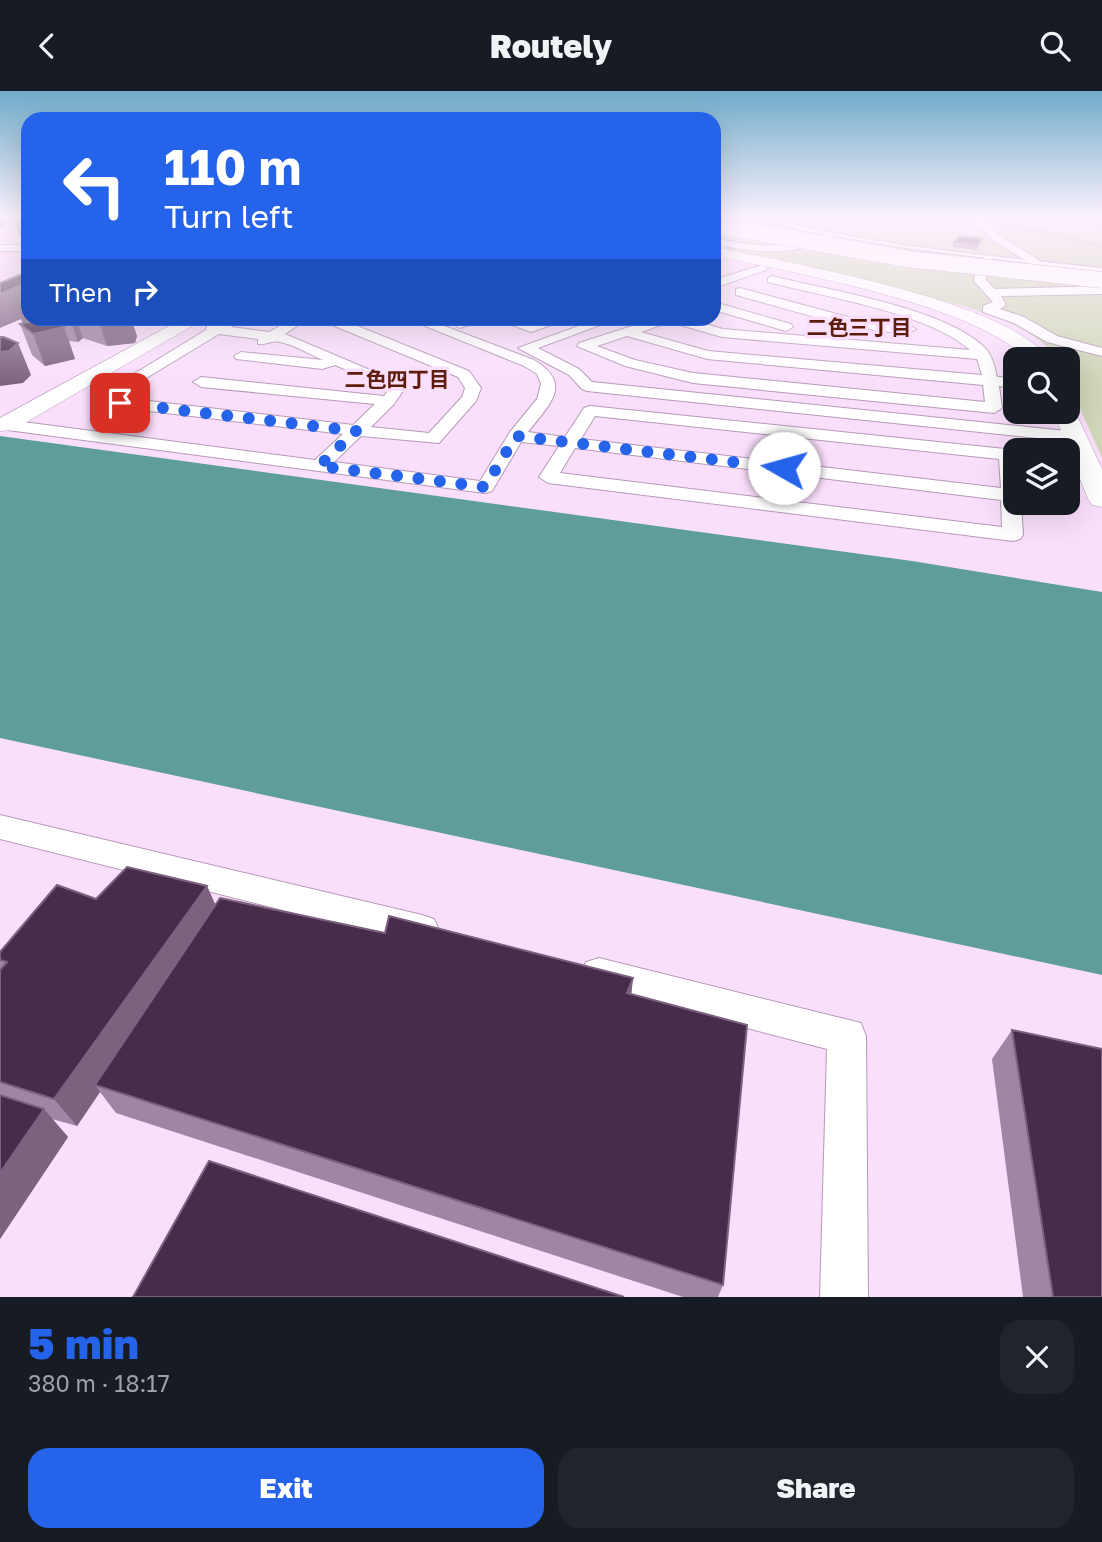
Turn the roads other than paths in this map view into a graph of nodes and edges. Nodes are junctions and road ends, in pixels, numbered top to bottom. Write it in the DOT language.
graph roads {
  1 [pos="749,272"];
  2 [pos="794,272"];
  3 [pos="803,272"];
  4 [pos="981,272"];
  5 [pos="1063,272"];
  6 [pos="1083,272"];
  7 [pos="1102,276"];
  8 [pos="772,280"];
  9 [pos="721,282"];
  10 [pos="1102,291"];
  11 [pos="740,292"];
  12 [pos="990,293"];
  13 [pos="721,299"];
  14 [pos="721,308"];
  15 [pos="840,318"];
  16 [pos="182,326"];
  17 [pos="199,326"];
  18 [pos="223,326"];
  19 [pos="288,326"];
  20 [pos="347,326"];
  21 [pos="442,326"];
  22 [pos="452,326"];
  23 [pos="454,326"];
  24 [pos="591,326"];
  25 [pos="645,326"];
  26 [pos="698,326"];
  27 [pos="216,330"];
  28 [pos="627,332"];
  29 [pos="956,333"];
  30 [pos="271,336"];
  31 [pos="806,336"];
  32 [pos="391,344"];
  33 [pos="584,346"];
  34 [pos="1029,347"];
  35 [pos="525,348"];
  36 [pos="1102,352"];
  37 [pos="983,355"];
  38 [pos="548,358"];
  39 [pos="338,360"];
  40 [pos="801,362"];
  41 [pos="231,363"];
  42 [pos="990,380"];
  43 [pos="1003,382"];
  44 [pos="798,388"];
  45 [pos="191,389"];
  46 [pos="388,401"];
  47 [pos="162,408"];
  48 [pos="795,408"];
  49 [pos="1070,424"];
  50 [pos="3,425"];
  51 [pos="356,431"];
  52 [pos="792,432"];
  53 [pos="516,436"];
  54 [pos="1076,437"];
  55 [pos="570,442"];
  56 [pos="1003,454"];
  57 [pos="319,466"];
  58 [pos="1080,467"];
  59 [pos="782,487"];
  60 [pos="1003,495"];
  61 [pos="1102,499"];
  62 [pos="1012,515"];
  63 [pos="0,827"];
  64 [pos="460,940"];
  65 [pos="566,967"];
  66 [pos="844,1297"];
  1 -- 9 [label="street"];
  2 -- 8 [label="street"];
  3 -- 34 [label="street"];
  4 -- 12 [label="street"];
  5 -- 7 [label="highway, bridge"];
  6 -- 7 [label="lane"];
  8 -- 11 [label="street"];
  8 -- 29 [label="street"];
  10 -- 12 [label="street"];
  11 -- 13 [label="street"];
  11 -- 15 [label="street"];
  12 -- 36 [label="street"];
  14 -- 31 [label="street"];
  15 -- 29 [label="street"];
  15 -- 31 [label="street"];
  16 -- 50 [label="street"];
  17 -- 27 [label="street"];
  18 -- 27 [label="street"];
  19 -- 30 [label="street"];
  20 -- 32 [label="street"];
  21 -- 32 [label="street"];
  22 -- 53 [label="street"];
  23 -- 35 [label="street"];
  24 -- 35 [label="street"];
  25 -- 28 [label="street"];
  26 -- 31 [label="street"];
  27 -- 30 [label="street"];
  27 -- 47 [label="street"];
  28 -- 33 [label="street"];
  28 -- 40 [label="street"];
  29 -- 37 [label="street"];
  30 -- 39 [label="street"];
  30 -- 41 [label="street"];
  31 -- 37 [label="street"];
  31 -- 40 [label="street"];
  32 -- 39 [label="street"];
  32 -- 51 [label="street"];
  33 -- 38 [label="street"];
  33 -- 44 [label="street"];
  35 -- 38 [label="street"];
  37 -- 42 [label="street"];
  38 -- 48 [label="street"];
  39 -- 41 [label="street"];
  39 -- 46 [label="street"];
  40 -- 42 [label="street"];
  40 -- 44 [label="street"];
  41 -- 45 [label="street"];
  42 -- 43 [label="street"];
  42 -- 44 [label="street"];
  44 -- 48 [label="street"];
  45 -- 46 [label="street"];
  45 -- 47 [label="street"];
  46 -- 51 [label="street"];
  47 -- 51 [label="street"];
  48 -- 52 [label="street"];
  48 -- 54 [label="street"];
  49 -- 54 [label="street"];
  50 -- 57 [label="street"];
  51 -- 57 [label="street"];
  52 -- 55 [label="street"];
  52 -- 56 [label="street"];
  52 -- 59 [label="street"];
  53 -- 55 [label="street"];
  53 -- 57 [label="street"];
  55 -- 59 [label="street"];
  55 -- 59 [label="street"];
  58 -- 61 [label="street"];
  59 -- 60 [label="street"];
  59 -- 62 [label="street"];
  63 -- 64 [label="street"];
  65 -- 66 [label="street"];
}
